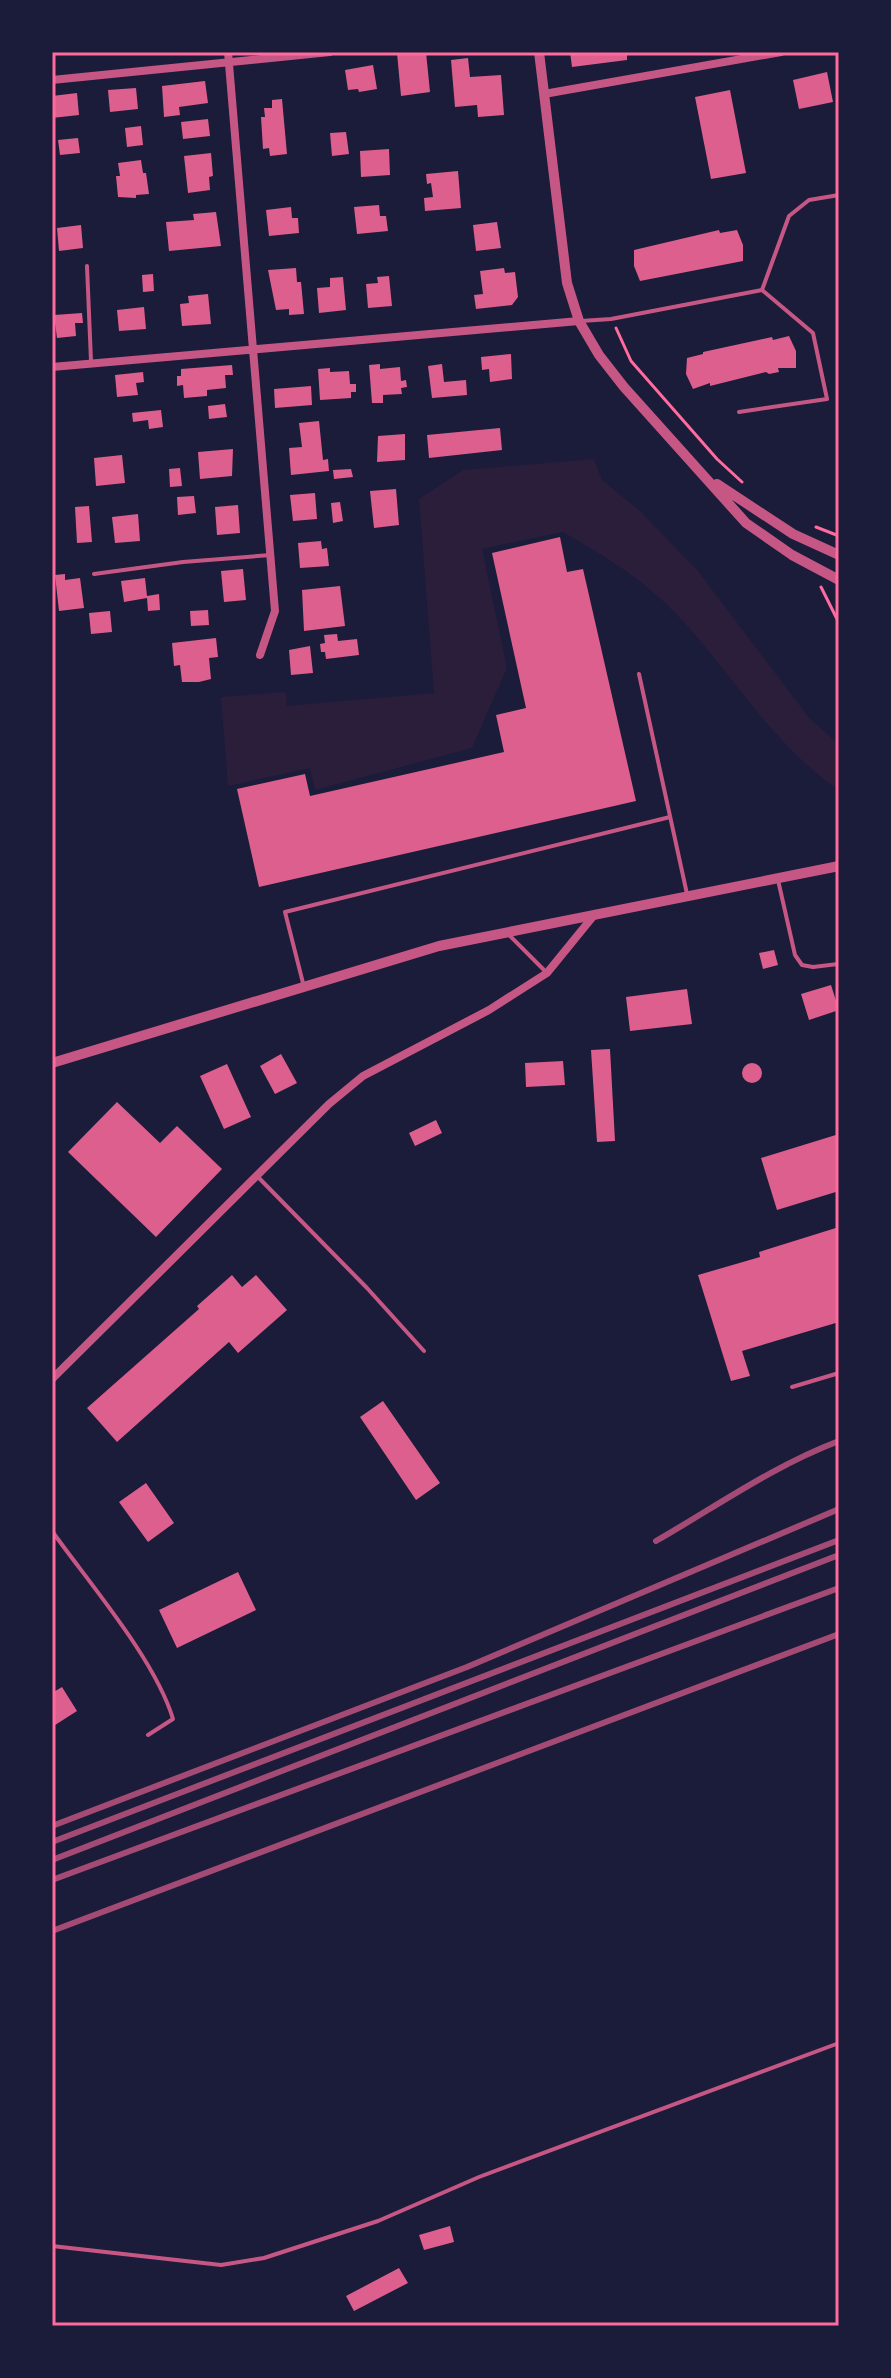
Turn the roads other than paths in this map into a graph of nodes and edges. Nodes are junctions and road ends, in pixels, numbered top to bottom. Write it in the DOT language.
graph roads {
  1 [pos="228,52"];
  2 [pos="330,52"];
  3 [pos="539,52"];
  4 [pos="781,52"];
  5 [pos="229,63"];
  6 [pos="52,80"];
  7 [pos="544,94"];
  8 [pos="839,195"];
  9 [pos="87,266"];
  10 [pos="762,290"];
  11 [pos="579,321"];
  12 [pos="255,349"];
  13 [pos="91,361"];
  14 [pos="52,367"];
  15 [pos="739,412"];
  16 [pos="706,477"];
  17 [pos="271,555"];
  18 [pos="839,555"];
  19 [pos="94,574"];
  20 [pos="839,580"];
  21 [pos="260,655"];
  22 [pos="639,674"];
  23 [pos="670,817"];
  24 [pos="839,866"];
  25 [pos="778,880"];
  26 [pos="688,896"];
  27 [pos="596,913"];
  28 [pos="506,931"];
  29 [pos="839,967"];
  30 [pos="547,973"];
  31 [pos="304,987"];
  32 [pos="52,1063"];
  33 [pos="257,1176"];
  34 [pos="424,1351"];
  35 [pos="839,1373"];
  36 [pos="52,1379"];
  37 [pos="792,1387"];
  38 [pos="52,1531"];
  39 [pos="148,1735"];
  40 [pos="839,2043"];
  41 [pos="52,2246"];
  1 -- 5 [label="street"];
  2 -- 5 [label="street"];
  3 -- 7 [label="street"];
  4 -- 7 [label="street"];
  5 -- 6 [label="street"];
  5 -- 12 [label="street"];
  7 -- 11 [label="street"];
  8 -- 10 [label="lane"];
  9 -- 13 [label="lane"];
  10 -- 11 [label="lane"];
  10 -- 15 [label="lane"];
  11 -- 12 [label="street"];
  11 -- 16 [label="street"];
  12 -- 13 [label="street"];
  12 -- 17 [label="street"];
  13 -- 14 [label="street"];
  16 -- 18 [label="street"];
  16 -- 20 [label="street"];
  17 -- 19 [label="lane"];
  17 -- 21 [label="street"];
  22 -- 23 [label="lane"];
  23 -- 26 [label="lane"];
  23 -- 31 [label="lane"];
  24 -- 25 [label="street"];
  25 -- 26 [label="street"];
  25 -- 29 [label="lane"];
  26 -- 27 [label="street"];
  27 -- 28 [label="street"];
  27 -- 30 [label="street"];
  28 -- 30 [label="lane"];
  28 -- 31 [label="street"];
  30 -- 33 [label="street"];
  31 -- 32 [label="street"];
  33 -- 34 [label="lane"];
  33 -- 36 [label="street"];
  35 -- 37 [label="lane"];
  38 -- 39 [label="lane"];
  40 -- 41 [label="lane"];
}
